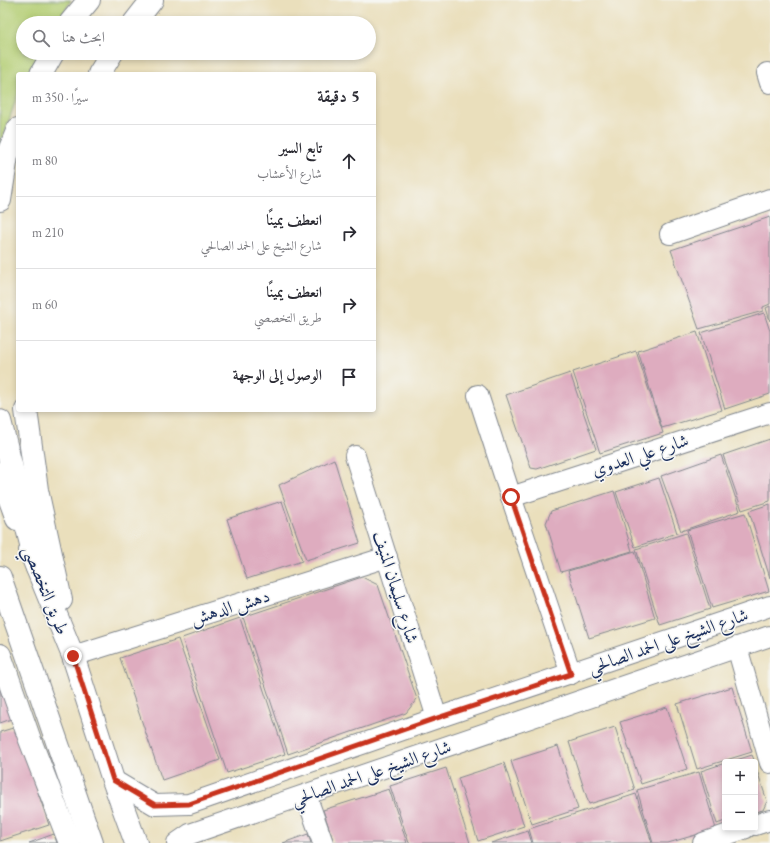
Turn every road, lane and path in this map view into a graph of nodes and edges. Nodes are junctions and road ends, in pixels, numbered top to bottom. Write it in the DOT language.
graph roads {
  1 [pos="89,0"];
  2 [pos="152,0"];
  3 [pos="76,16"];
  4 [pos="139,16"];
  5 [pos="49,60"];
  6 [pos="108,60"];
  7 [pos="42,72"];
  8 [pos="100,72"];
  9 [pos="16,134"];
  10 [pos="770,199"];
  11 [pos="0,200"];
  12 [pos="670,234"];
  13 [pos="478,396"];
  14 [pos="26,412"];
  15 [pos="770,413"];
  16 [pos="0,421"];
  17 [pos="355,456"];
  18 [pos="0,473"];
  19 [pos="511,497"];
  20 [pos="387,558"];
  21 [pos="37,568"];
  22 [pos="0,577"];
  23 [pos="770,606"];
  24 [pos="770,636"];
  25 [pos="737,647"];
  26 [pos="73,656"];
  27 [pos="1,658"];
  28 [pos="571,674"];
  29 [pos="437,718"];
  30 [pos="770,763"];
  31 [pos="113,780"];
  32 [pos="306,795"];
  33 [pos="770,820"];
  34 [pos="758,824"];
  35 [pos="737,831"];
  36 [pos="70,843"];
  37 [pos="92,843"];
  38 [pos="136,843"];
  39 [pos="177,843"];
  40 [pos="323,843"];
  41 [pos="703,843"];
  1 -- 3 [label="main road"];
  2 -- 4 [label="main road"];
  5 -- 7 [label="main road"];
  6 -- 8 [label="main road"];
  9 -- 11 [label="main road"];
  10 -- 12 [label="street"];
  13 -- 19 [label="street"];
  14 -- 26 [label="main road"];
  15 -- 19 [label="street, شارع علي العدوي"];
  16 -- 21 [label="main road"];
  17 -- 20 [label="street, شارع سليمان المنيف"];
  18 -- 21 [label="main road, طريق التخصصي"];
  19 -- 28 [label="street"];
  20 -- 26 [label="street, دهش الدهش"];
  20 -- 29 [label="street, شارع سليمان المنيف"];
  21 -- 26 [label="main road, طريق التخصصي"];
  22 -- 37 [label="main road, طريق التخصصي"];
  23 -- 28 [label="street, شارع الشيخ على الحمد الصالحي"];
  24 -- 25 [label="street, شارع الشيخ على الحمد الصالحي"];
  25 -- 30 [label="street"];
  25 -- 32 [label="street, شارع الشيخ على الحمد الصالحي"];
  26 -- 31 [label="main road, طريق التخصصي"];
  27 -- 36 [label="main road"];
  28 -- 29 [label="street, شارع الشيخ على الحمد الصالحي"];
  29 -- 31 [label="street, شارع الشيخ على الحمد الصالحي"];
  31 -- 38 [label="main road, طريق التخصصي"];
  32 -- 39 [label="street, شارع الشيخ على الحمد الصالحي"];
  32 -- 40 [label="street"];
  33 -- 34 [label="street"];
  35 -- 41 [label="street"];
}
